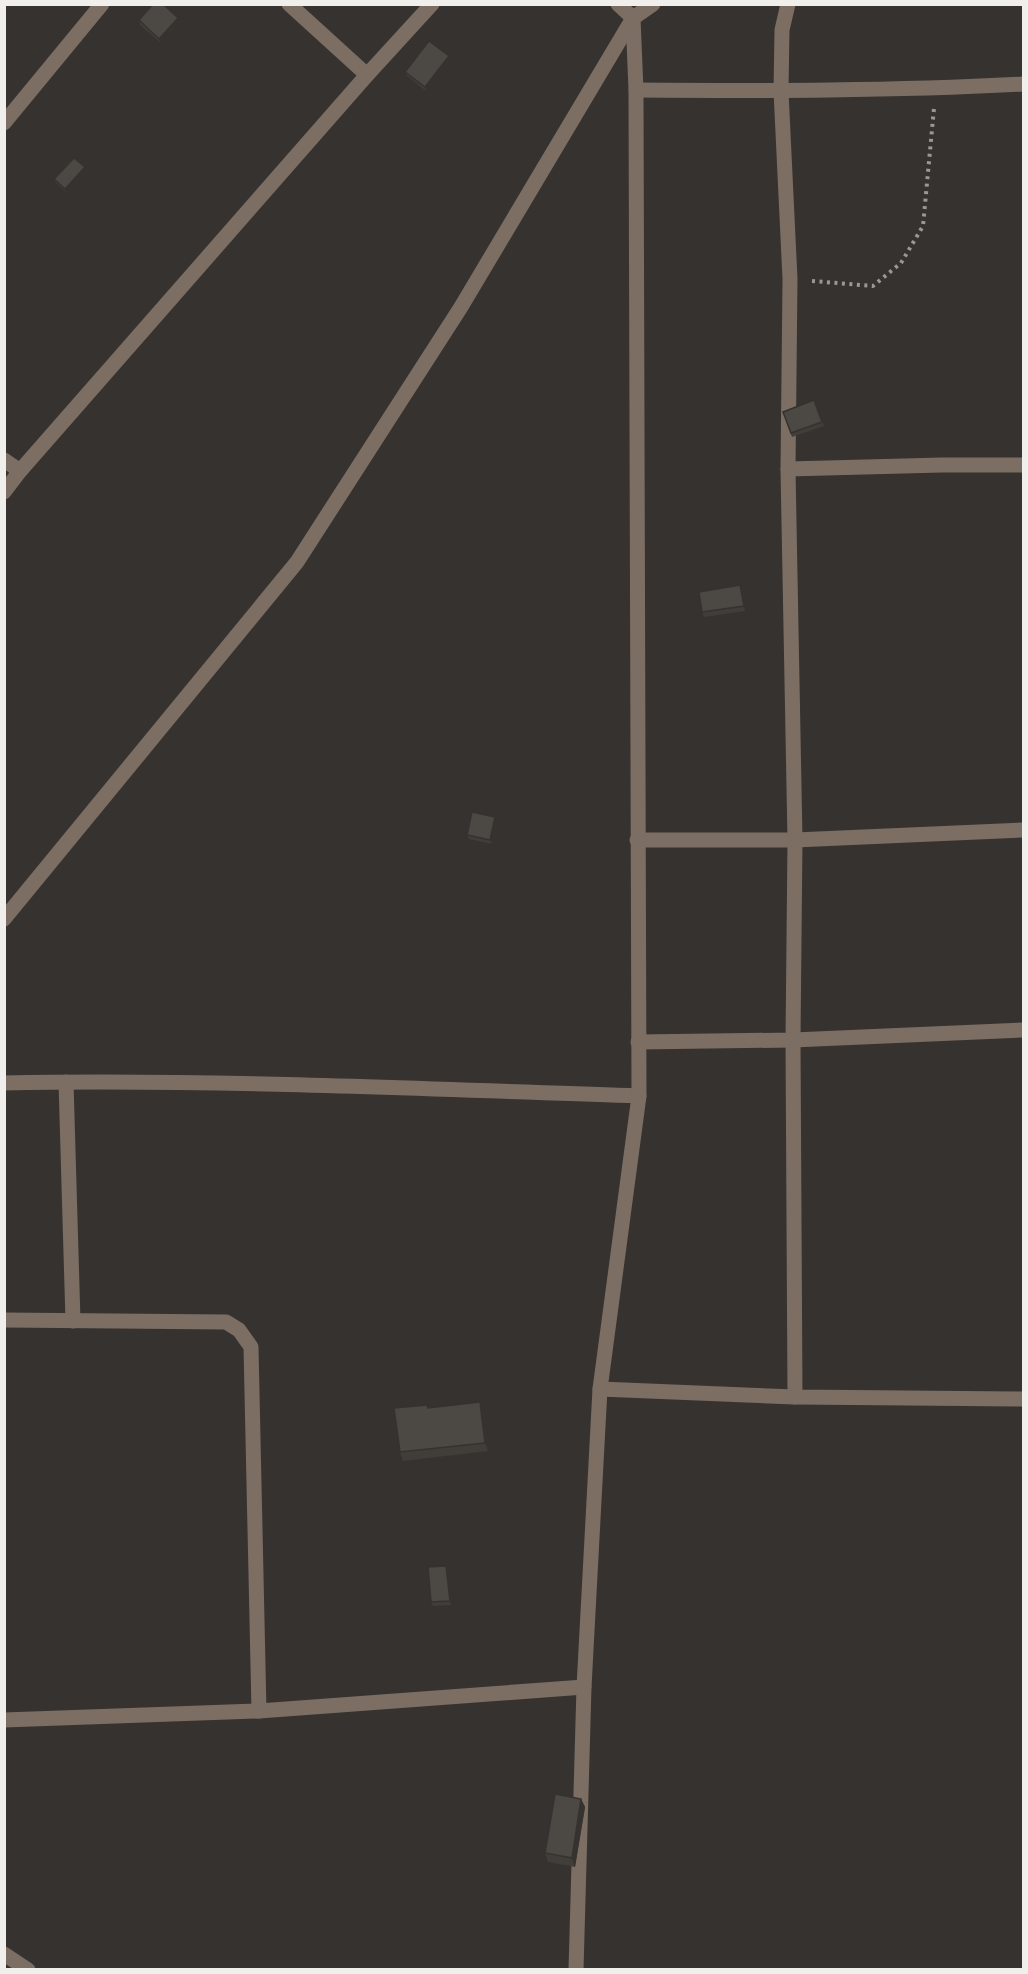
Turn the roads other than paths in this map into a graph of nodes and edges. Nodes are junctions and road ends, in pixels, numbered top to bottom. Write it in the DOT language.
graph roads {
  1 [pos="102,4"];
  2 [pos="289,4"];
  3 [pos="432,4"];
  4 [pos="618,4"];
  5 [pos="653,4"];
  6 [pos="788,4"];
  7 [pos="633,18"];
  8 [pos="367,75"];
  9 [pos="1023,84"];
  10 [pos="636,90"];
  11 [pos="782,91"];
  12 [pos="4,123"];
  13 [pos="4,460"];
  14 [pos="1023,465"];
  15 [pos="788,469"];
  16 [pos="20,471"];
  17 [pos="4,492"];
  18 [pos="1023,830"];
  19 [pos="637,840"];
  20 [pos="795,840"];
  21 [pos="4,920"];
  22 [pos="1023,1030"];
  23 [pos="794,1040"];
  24 [pos="638,1042"];
  25 [pos="66,1082"];
  26 [pos="4,1083"];
  27 [pos="639,1096"];
  28 [pos="4,1320"];
  29 [pos="74,1320"];
  30 [pos="600,1389"];
  31 [pos="795,1397"];
  32 [pos="1023,1399"];
  33 [pos="584,1688"];
  34 [pos="259,1711"];
  35 [pos="4,1720"];
  36 [pos="4,1954"];
  37 [pos="28,1970"];
  38 [pos="576,1970"];
  1 -- 12 [label="street"];
  2 -- 8 [label="street"];
  3 -- 8 [label="street"];
  4 -- 7 [label="street"];
  5 -- 7 [label="street"];
  6 -- 11 [label="street"];
  7 -- 10 [label="street"];
  7 -- 21 [label="street"];
  8 -- 16 [label="street"];
  9 -- 11 [label="street"];
  10 -- 11 [label="street"];
  10 -- 19 [label="street"];
  11 -- 15 [label="street"];
  13 -- 16 [label="street"];
  14 -- 15 [label="street"];
  15 -- 20 [label="street"];
  16 -- 17 [label="street"];
  18 -- 20 [label="street"];
  19 -- 20 [label="street"];
  19 -- 24 [label="street"];
  20 -- 23 [label="street"];
  22 -- 23 [label="street"];
  23 -- 24 [label="street"];
  23 -- 31 [label="street"];
  24 -- 27 [label="street"];
  25 -- 26 [label="street"];
  25 -- 27 [label="street"];
  25 -- 29 [label="street"];
  27 -- 30 [label="street"];
  28 -- 29 [label="street"];
  29 -- 34 [label="street"];
  30 -- 31 [label="street"];
  30 -- 33 [label="street"];
  31 -- 32 [label="street"];
  33 -- 34 [label="street"];
  33 -- 38 [label="street"];
  34 -- 35 [label="street"];
  36 -- 37 [label="street"];
}
